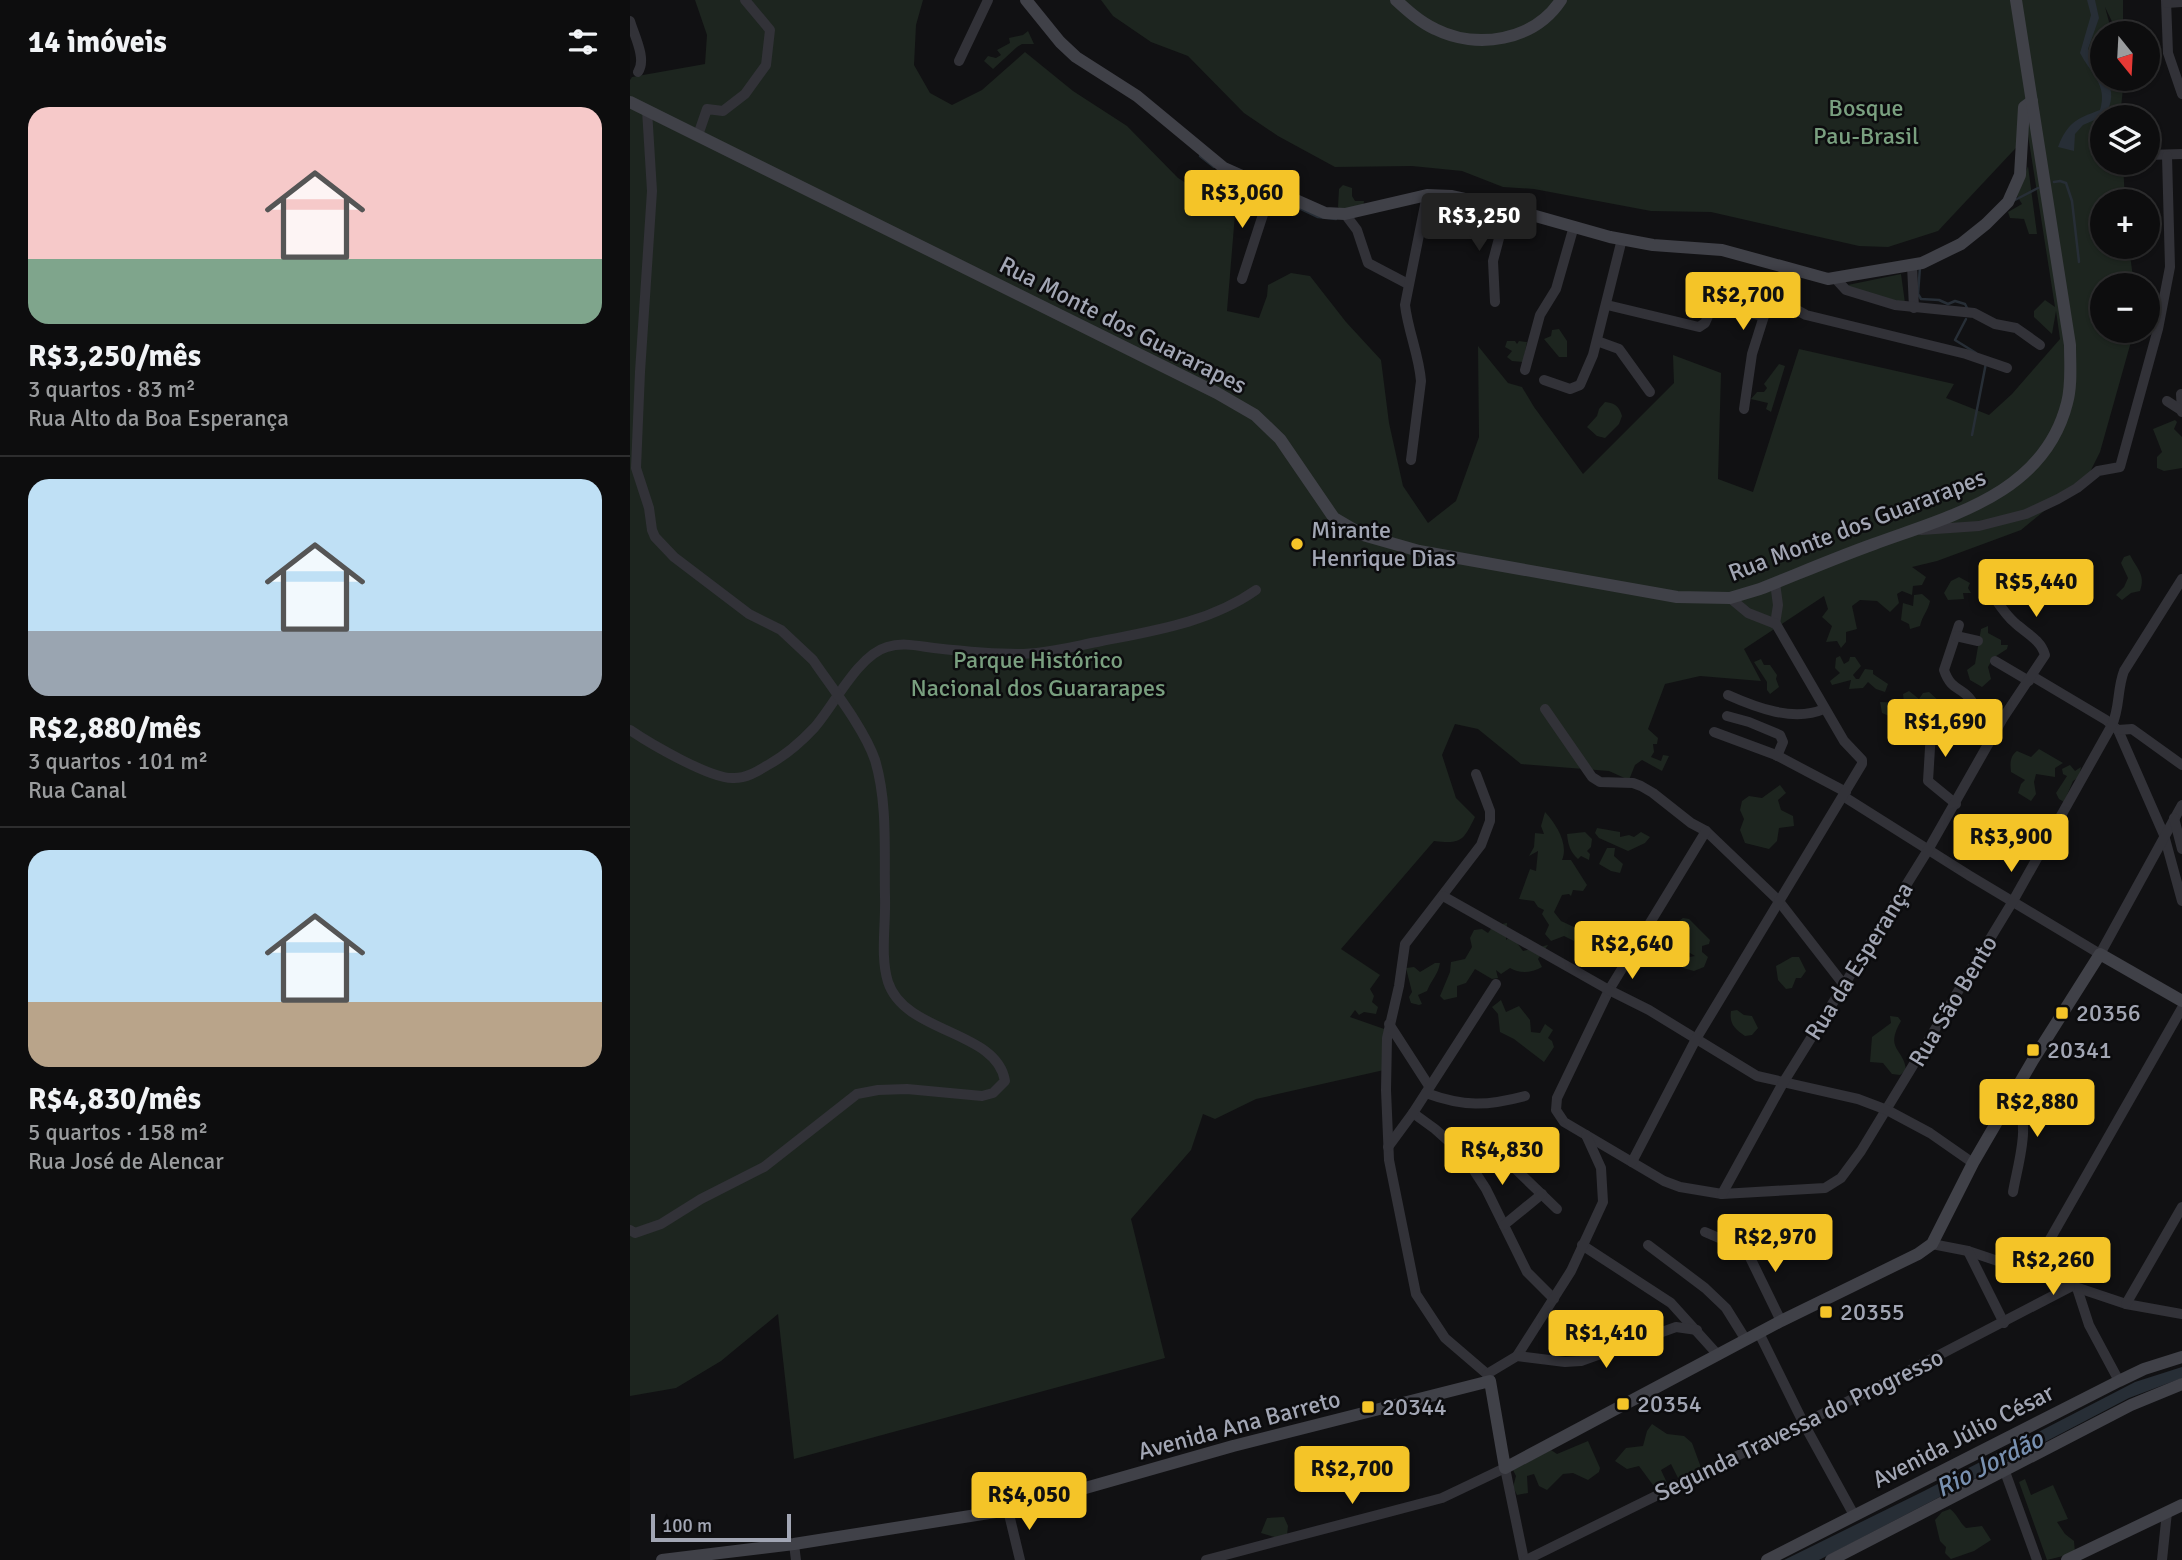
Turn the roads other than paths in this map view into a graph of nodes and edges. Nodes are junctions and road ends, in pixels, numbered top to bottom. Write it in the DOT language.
graph roads {
  1 [pos="745,0"];
  2 [pos="988,0"];
  3 [pos="1026,0"];
  4 [pos="1396,0"];
  5 [pos="1561,0"];
  6 [pos="2016,0"];
  7 [pos="2167,1"];
  8 [pos="2182,2"];
  9 [pos="630,21"];
  10 [pos="959,61"];
  11 [pos="638,72"];
  12 [pos="2182,94"];
  13 [pos="2032,101"];
  14 [pos="630,102"];
  15 [pos="647,110"];
  16 [pos="698,135"];
  17 [pos="2182,154"];
  18 [pos="2160,156"];
  19 [pos="2167,156"];
  20 [pos="1271,190"];
  21 [pos="1427,195"];
  22 [pos="1507,208"];
  23 [pos="1345,214"];
  24 [pos="1574,226"];
  25 [pos="1622,239"];
  26 [pos="1786,267"];
  27 [pos="1912,269"];
  28 [pos="1835,278"];
  29 [pos="1242,279"];
  30 [pos="1408,284"];
  31 [pos="1773,297"];
  32 [pos="1495,302"];
  33 [pos="1607,305"];
  34 [pos="1914,308"];
  35 [pos="1764,316"];
  36 [pos="1597,341"];
  37 [pos="2040,345"];
  38 [pos="2007,368"];
  39 [pos="1525,370"];
  40 [pos="1544,380"];
  41 [pos="1650,392"];
  42 [pos="2181,394"];
  43 [pos="2168,401"];
  44 [pos="1744,409"];
  45 [pos="2182,411"];
  46 [pos="1411,460"];
  47 [pos="1911,531"];
  48 [pos="2182,579"];
  49 [pos="1775,583"];
  50 [pos="1987,587"];
  51 [pos="1256,590"];
  52 [pos="1730,598"];
  53 [pos="1775,624"];
  54 [pos="1978,641"];
  55 [pos="1995,660"];
  56 [pos="2030,679"];
  57 [pos="1728,695"];
  58 [pos="837,696"];
  59 [pos="1545,709"];
  60 [pos="1824,709"];
  61 [pos="1932,715"];
  62 [pos="1727,716"];
  63 [pos="2115,727"];
  64 [pos="630,730"];
  65 [pos="1714,732"];
  66 [pos="1995,734"];
  67 [pos="1777,756"];
  68 [pos="2182,765"];
  69 [pos="1476,774"];
  70 [pos="1845,794"];
  71 [pos="1956,804"];
  72 [pos="2182,805"];
  73 [pos="2174,818"];
  74 [pos="1706,831"];
  75 [pos="2164,835"];
  76 [pos="2182,849"];
  77 [pos="1928,850"];
  78 [pos="1443,896"];
  79 [pos="1778,900"];
  80 [pos="2013,901"];
  81 [pos="2182,901"];
  82 [pos="2100,954"];
  83 [pos="1496,984"];
  84 [pos="1844,985"];
  85 [pos="1609,990"];
  86 [pos="2182,1001"];
  87 [pos="2182,1008"];
  88 [pos="1389,1024"];
  89 [pos="1696,1039"];
  90 [pos="1783,1083"];
  91 [pos="1427,1089"];
  92 [pos="2013,1094"];
  93 [pos="1525,1096"];
  94 [pos="1887,1110"];
  95 [pos="1413,1113"];
  96 [pos="1585,1133"];
  97 [pos="1388,1147"];
  98 [pos="1503,1157"];
  99 [pos="1632,1162"];
  100 [pos="1973,1164"];
  101 [pos="2012,1192"];
  102 [pos="1542,1194"];
  103 [pos="1721,1194"];
  104 [pos="2182,1207"];
  105 [pos="1557,1209"];
  106 [pos="1504,1225"];
  107 [pos="630,1230"];
  108 [pos="1705,1232"];
  109 [pos="1932,1244"];
  110 [pos="1582,1245"];
  111 [pos="1648,1245"];
  112 [pos="1968,1251"];
  113 [pos="2034,1273"];
  114 [pos="2073,1287"];
  115 [pos="1554,1299"];
  116 [pos="2126,1304"];
  117 [pos="2182,1314"];
  118 [pos="1781,1321"];
  119 [pos="2004,1323"];
  120 [pos="1697,1330"];
  121 [pos="1759,1333"];
  122 [pos="1746,1340"];
  123 [pos="1718,1355"];
  124 [pos="1517,1356"];
  125 [pos="2182,1357"];
  126 [pos="1489,1378"];
  127 [pos="2119,1381"];
  128 [pos="2182,1384"];
  129 [pos="1804,1424"];
  130 [pos="1505,1468"];
  131 [pos="2004,1469"];
  132 [pos="2182,1505"];
  133 [pos="1008,1510"];
  134 [pos="2167,1512"];
  135 [pos="1854,1516"];
  136 [pos="794,1544"];
  137 [pos="662,1560"];
  138 [pos="796,1560"];
  139 [pos="1020,1560"];
  140 [pos="1206,1560"];
  141 [pos="1525,1560"];
  142 [pos="1767,1560"];
  143 [pos="1832,1560"];
  144 [pos="2037,1560"];
  145 [pos="2067,1560"];
  146 [pos="2162,1560"];
  1 -- 16 [label="street"];
  2 -- 10 [label="street"];
  3 -- 20 [label="street"];
  4 -- 5 [label="street"];
  6 -- 13 [label="street, Rua Monte dos Guararapes"];
  7 -- 8 [label="street"];
  7 -- 12 [label="street"];
  9 -- 11 [label="street"];
  13 -- 27 [label="street"];
  13 -- 47 [label="street, Rua Monte dos Guararapes"];
  14 -- 15 [label="street, Rua Monte dos Guararapes"];
  15 -- 16 [label="street, Rua Monte dos Guararapes"];
  15 -- 58 [label="street"];
  16 -- 52 [label="street, Rua Monte dos Guararapes"];
  17 -- 19 [label="street"];
  18 -- 19 [label="street"];
  19 -- 47 [label="street"];
  20 -- 23 [label="street"];
  20 -- 29 [label="street"];
  21 -- 22 [label="street"];
  21 -- 23 [label="street"];
  21 -- 30 [label="street"];
  22 -- 24 [label="street"];
  22 -- 32 [label="street"];
  23 -- 30 [label="street"];
  24 -- 25 [label="street"];
  24 -- 39 [label="street"];
  25 -- 26 [label="street"];
  25 -- 33 [label="street"];
  26 -- 28 [label="street"];
  26 -- 31 [label="street"];
  27 -- 28 [label="street"];
  27 -- 34 [label="street"];
  28 -- 34 [label="street"];
  30 -- 46 [label="street"];
  31 -- 35 [label="street"];
  31 -- 38 [label="street"];
  33 -- 35 [label="street"];
  33 -- 36 [label="street"];
  34 -- 37 [label="street"];
  35 -- 44 [label="street"];
  36 -- 40 [label="street"];
  36 -- 41 [label="street"];
  42 -- 45 [label="street"];
  43 -- 45 [label="street"];
  47 -- 49 [label="street, Rua Monte dos Guararapes"];
  48 -- 63 [label="street, Rua São Bento"];
  49 -- 52 [label="street, Rua Monte dos Guararapes"];
  49 -- 53 [label="street"];
  50 -- 56 [label="street, Rua da Esperança"];
  51 -- 58 [label="street"];
  52 -- 53 [label="street"];
  53 -- 60 [label="street"];
  54 -- 66 [label="street"];
  55 -- 56 [label="street"];
  56 -- 63 [label="street"];
  56 -- 66 [label="street, Rua da Esperança"];
  57 -- 60 [label="street"];
  58 -- 64 [label="street"];
  58 -- 107 [label="street"];
  59 -- 74 [label="street"];
  60 -- 70 [label="street"];
  61 -- 71 [label="street"];
  62 -- 67 [label="street"];
  63 -- 68 [label="street"];
  63 -- 75 [label="street"];
  63 -- 80 [label="street, Rua São Bento"];
  65 -- 67 [label="street"];
  66 -- 71 [label="street, Rua da Esperança"];
  67 -- 70 [label="street"];
  69 -- 78 [label="street"];
  70 -- 77 [label="street"];
  70 -- 79 [label="street"];
  71 -- 77 [label="street, Rua da Esperança"];
  72 -- 73 [label="street"];
  73 -- 75 [label="street"];
  73 -- 76 [label="street"];
  74 -- 79 [label="street"];
  74 -- 85 [label="street, Rua São Bento"];
  75 -- 81 [label="street"];
  75 -- 82 [label="street"];
  77 -- 80 [label="street"];
  77 -- 84 [label="street, Rua da Esperança"];
  78 -- 85 [label="street"];
  78 -- 88 [label="street"];
  79 -- 84 [label="street"];
  79 -- 89 [label="street"];
  80 -- 82 [label="street"];
  80 -- 94 [label="street, Rua São Bento"];
  82 -- 86 [label="street"];
  82 -- 92 [label="street"];
  83 -- 91 [label="street"];
  84 -- 90 [label="street, Rua da Esperança"];
  85 -- 89 [label="street"];
  85 -- 96 [label="street, Rua São Bento"];
  87 -- 113 [label="street"];
  88 -- 91 [label="street"];
  88 -- 97 [label="street"];
  89 -- 90 [label="street"];
  89 -- 99 [label="street"];
  90 -- 94 [label="street"];
  90 -- 103 [label="street, Rua da Esperança"];
  91 -- 93 [label="street"];
  91 -- 95 [label="street"];
  92 -- 100 [label="street"];
  92 -- 101 [label="street"];
  94 -- 100 [label="street"];
  94 -- 103 [label="street, Rua São Bento"];
  95 -- 97 [label="street"];
  95 -- 106 [label="street"];
  96 -- 99 [label="street, Rua São Bento"];
  96 -- 110 [label="street"];
  97 -- 126 [label="street"];
  98 -- 102 [label="street"];
  99 -- 103 [label="street, Rua São Bento"];
  100 -- 109 [label="street"];
  102 -- 105 [label="street"];
  102 -- 106 [label="street"];
  104 -- 116 [label="street"];
  106 -- 115 [label="street"];
  108 -- 118 [label="street"];
  109 -- 112 [label="street"];
  109 -- 118 [label="street"];
  110 -- 115 [label="street"];
  110 -- 120 [label="street"];
  111 -- 122 [label="street"];
  112 -- 113 [label="street"];
  112 -- 119 [label="street"];
  113 -- 114 [label="street"];
  114 -- 116 [label="street"];
  114 -- 119 [label="street, Segunda Travessa do Progresso"];
  114 -- 127 [label="street"];
  115 -- 124 [label="street"];
  116 -- 117 [label="street"];
  118 -- 121 [label="street"];
  119 -- 129 [label="street, Segunda Travessa do Progresso"];
  120 -- 123 [label="street"];
  120 -- 124 [label="street"];
  121 -- 122 [label="street"];
  121 -- 129 [label="street"];
  122 -- 123 [label="street"];
  123 -- 130 [label="street"];
  124 -- 126 [label="street"];
  125 -- 127 [label="street, Avenida Júlio César"];
  126 -- 130 [label="street"];
  126 -- 133 [label="street, Avenida Ana Barreto"];
  127 -- 135 [label="street, Avenida Júlio César"];
  128 -- 131 [label="street, Avenida Júlio César"];
  129 -- 135 [label="street"];
  129 -- 141 [label="street, Segunda Travessa do Progresso"];
  130 -- 140 [label="street"];
  130 -- 141 [label="street"];
  131 -- 143 [label="street, Avenida Júlio César"];
  131 -- 144 [label="street"];
  132 -- 134 [label="street"];
  133 -- 136 [label="street, Avenida Ana Barreto"];
  133 -- 139 [label="street"];
  134 -- 145 [label="street"];
  134 -- 146 [label="street"];
  135 -- 142 [label="street, Avenida Júlio César"];
  136 -- 137 [label="street, Avenida Ana Barreto"];
  136 -- 138 [label="street"];
}
